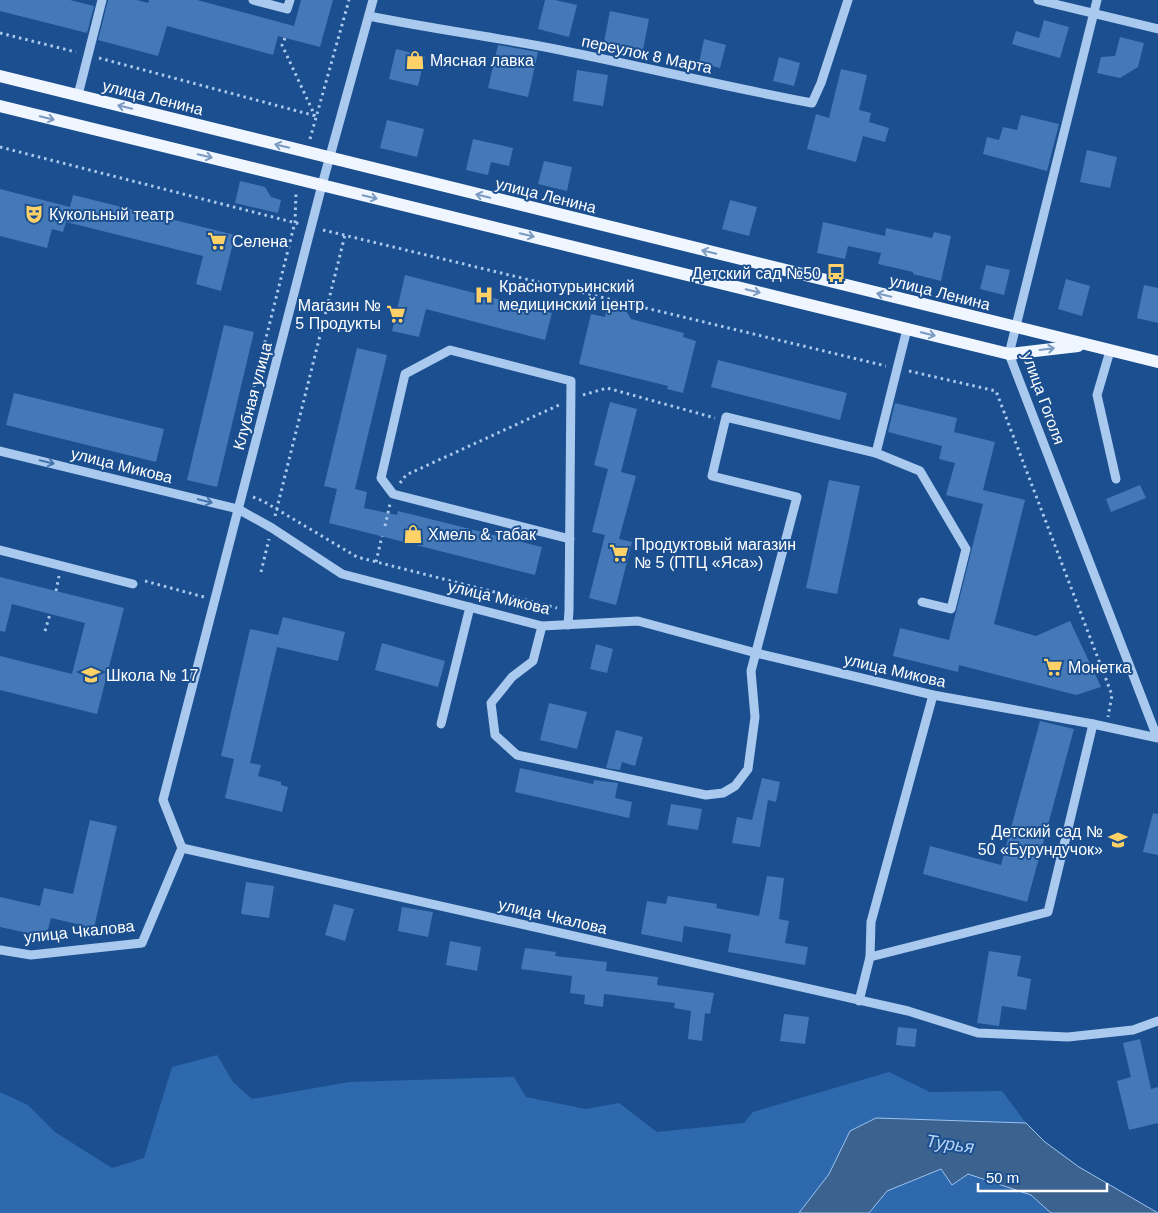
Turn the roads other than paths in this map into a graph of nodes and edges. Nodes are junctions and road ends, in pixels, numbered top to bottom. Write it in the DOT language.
graph roads {
  1 [pos="102,0"];
  2 [pos="253,0"];
  3 [pos="290,0"];
  4 [pos="373,0"];
  5 [pos="848,0"];
  6 [pos="1038,0"];
  7 [pos="1098,0"];
  8 [pos="1094,14"];
  9 [pos="369,16"];
  10 [pos="1158,29"];
  11 [pos="0,76"];
  12 [pos="78,95"];
  13 [pos="0,106"];
  14 [pos="330,158"];
  15 [pos="322,185"];
  16 [pos="907,328"];
  17 [pos="1016,328"];
  18 [pos="1085,345"];
  19 [pos="1110,351"];
  20 [pos="1009,354"];
  21 [pos="1158,362"];
  22 [pos="0,451"];
  23 [pos="876,453"];
  24 [pos="1116,479"];
  25 [pos="238,509"];
  26 [pos="570,539"];
  27 [pos="0,550"];
  28 [pos="133,584"];
  29 [pos="922,602"];
  30 [pos="470,607"];
  31 [pos="568,624"];
  32 [pos="542,626"];
  33 [pos="756,653"];
  34 [pos="933,696"];
  35 [pos="441,724"];
  36 [pos="1093,724"];
  37 [pos="1157,738"];
  38 [pos="182,848"];
  39 [pos="0,950"];
  40 [pos="870,957"];
  41 [pos="859,1001"];
  42 [pos="1158,1022"];
  1 -- 12 [label="street"];
  2 -- 3 [label="street"];
  4 -- 9 [label="street, Клубная улица"];
  5 -- 9 [label="street, переулок 8 Марта"];
  6 -- 8 [label="street"];
  7 -- 8 [label="street, улица Гоголя"];
  8 -- 10 [label="street"];
  8 -- 17 [label="street, улица Гоголя"];
  9 -- 14 [label="street, Клубная улица"];
  11 -- 12 [label="main road, улица Ленина"];
  14 -- 12 [label="main road, улица Ленина, one-way"];
  13 -- 15 [label="main road, улица Ленина, one-way"];
  14 -- 15 [label="street, Клубная улица"];
  17 -- 14 [label="main road, улица Ленина, one-way"];
  15 -- 16 [label="main road, улица Ленина, one-way"];
  15 -- 25 [label="street, Клубная улица"];
  16 -- 20 [label="main road, улица Ленина, one-way"];
  16 -- 23 [label="street"];
  17 -- 18 [label="main road, улица Ленина"];
  17 -- 20 [label="street, улица Гоголя"];
  18 -- 19 [label="main road, улица Ленина"];
  20 -- 18 [label="main road, улица Ленина, one-way"];
  19 -- 21 [label="main road, улица Ленина"];
  19 -- 24 [label="street"];
  20 -- 37 [label="street, улица Гоголя"];
  22 -- 25 [label="street, улица Микова, one-way"];
  23 -- 29 [label="street"];
  23 -- 33 [label="street"];
  25 -- 30 [label="street, улица Микова"];
  25 -- 38 [label="street, Клубная улица"];
  26 -- 26 [label="street"];
  26 -- 31 [label="street"];
  27 -- 28 [label="street"];
  30 -- 32 [label="street, улица Микова"];
  30 -- 35 [label="street"];
  31 -- 32 [label="street, улица Микова"];
  31 -- 33 [label="street, улица Микова"];
  32 -- 33 [label="street"];
  33 -- 34 [label="street, улица Микова"];
  34 -- 36 [label="street, улица Микова"];
  34 -- 40 [label="street"];
  36 -- 37 [label="street, улица Микова"];
  36 -- 40 [label="street"];
  38 -- 39 [label="street, улица Чкалова"];
  38 -- 41 [label="street, улица Чкалова"];
  40 -- 41 [label="street"];
  41 -- 42 [label="street, улица Чкалова"];
}
